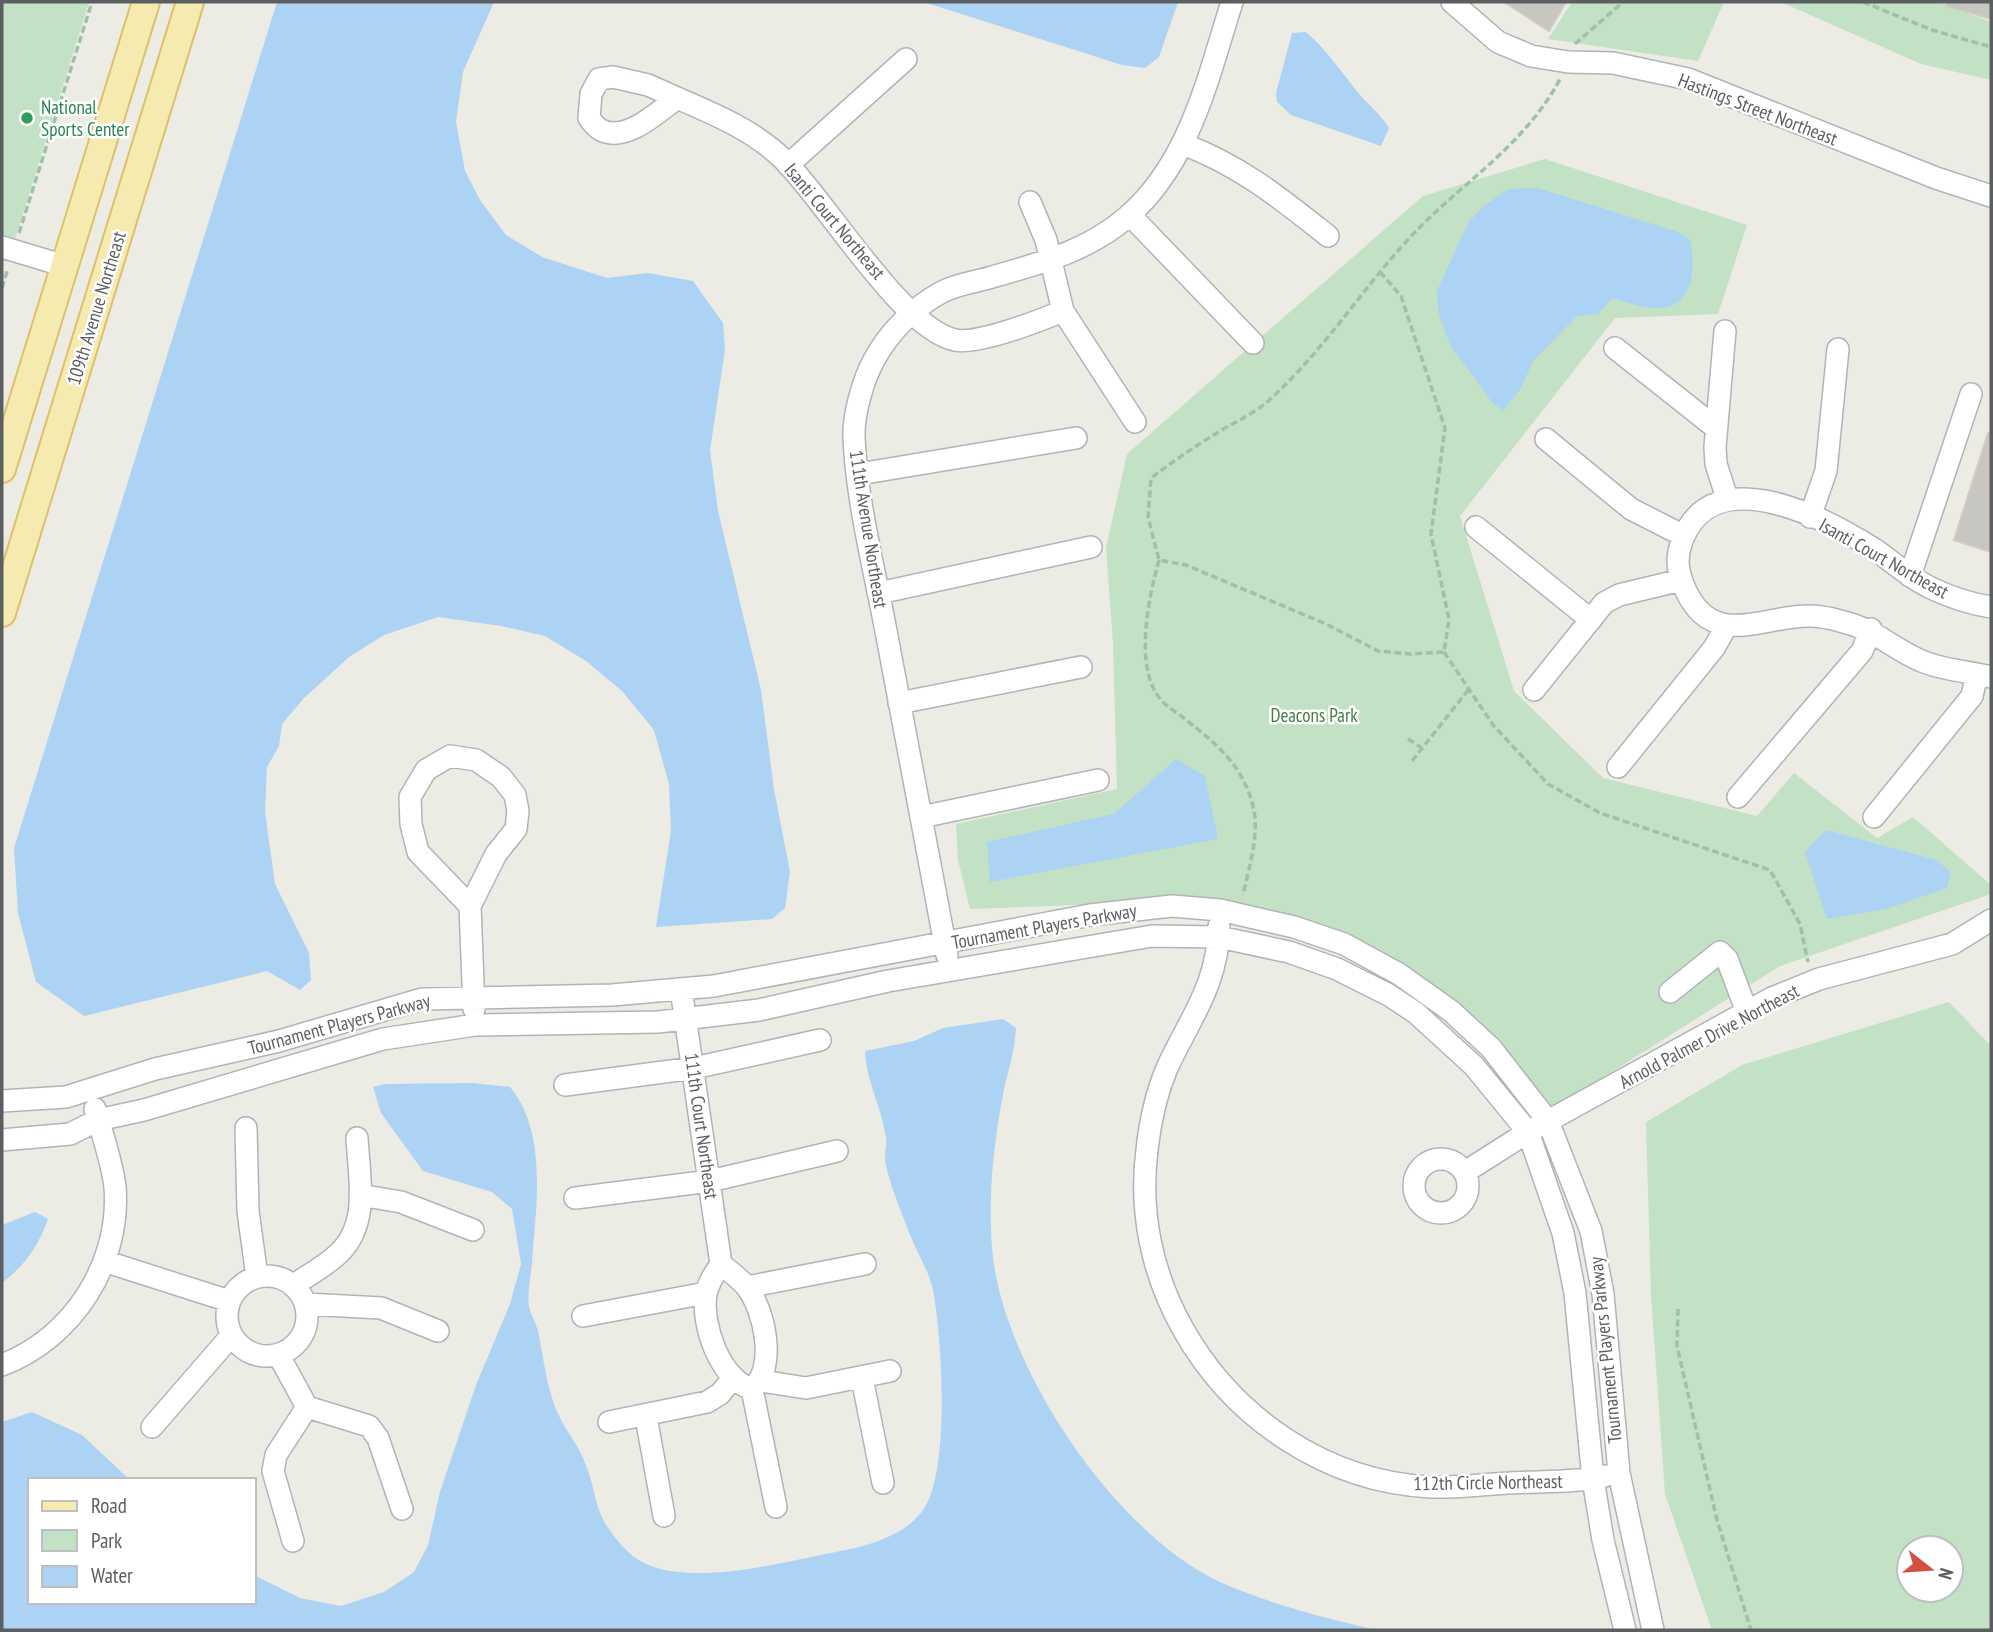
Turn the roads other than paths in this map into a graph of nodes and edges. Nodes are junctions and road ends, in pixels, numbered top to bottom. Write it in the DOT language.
graph roads {
  1 [pos="146,2"];
  2 [pos="190,2"];
  3 [pos="1232,2"];
  4 [pos="1452,2"];
  5 [pos="906,59"];
  6 [pos="677,98"];
  7 [pos="1182,144"];
  8 [pos="788,165"];
  9 [pos="1991,195"];
  10 [pos="1030,202"];
  11 [pos="1130,215"];
  12 [pos="1328,236"];
  13 [pos="8,249"];
  14 [pos="1051,260"];
  15 [pos="65,266"];
  16 [pos="1063,310"];
  17 [pos="913,312"];
  18 [pos="1725,331"];
  19 [pos="1253,343"];
  20 [pos="1615,348"];
  21 [pos="1838,349"];
  22 [pos="1971,394"];
  23 [pos="1135,422"];
  24 [pos="1716,428"];
  25 [pos="1076,438"];
  26 [pos="1546,439"];
  27 [pos="2,469"];
  28 [pos="859,474"];
  29 [pos="1727,498"];
  30 [pos="1810,517"];
  31 [pos="1476,527"];
  32 [pos="1684,536"];
  33 [pos="1091,547"];
  34 [pos="1910,576"];
  35 [pos="1681,580"];
  36 [pos="879,593"];
  37 [pos="1991,607"];
  38 [pos="2,613"];
  39 [pos="1591,620"];
  40 [pos="1727,625"];
  41 [pos="1871,629"];
  42 [pos="1081,667"];
  43 [pos="1984,675"];
  44 [pos="1534,690"];
  45 [pos="899,703"];
  46 [pos="1618,767"];
  47 [pos="1098,780"];
  48 [pos="1738,797"];
  49 [pos="921,817"];
  50 [pos="1874,817"];
  51 [pos="470,906"];
  52 [pos="1230,912"];
  53 [pos="1991,920"];
  54 [pos="1219,937"];
  55 [pos="944,943"];
  56 [pos="950,970"];
  57 [pos="681,989"];
  58 [pos="1670,992"];
  59 [pos="474,997"];
  60 [pos="1747,1012"];
  61 [pos="686,1019"];
  62 [pos="475,1025"];
  63 [pos="820,1040"];
  64 [pos="694,1068"];
  65 [pos="565,1085"];
  66 [pos="90,1090"];
  67 [pos="2,1101"];
  68 [pos="98,1120"];
  69 [pos="1548,1121"];
  70 [pos="246,1128"];
  71 [pos="1528,1132"];
  72 [pos="357,1138"];
  73 [pos="2,1140"];
  74 [pos="838,1152"];
  75 [pos="1465,1172"];
  76 [pos="710,1181"];
  77 [pos="360,1195"];
  78 [pos="575,1198"];
  79 [pos="473,1230"];
  80 [pos="104,1261"];
  81 [pos="721,1264"];
  82 [pos="864,1264"];
  83 [pos="257,1277"];
  84 [pos="293,1285"];
  85 [pos="747,1287"];
  86 [pos="706,1293"];
  87 [pos="229,1300"];
  88 [pos="306,1304"];
  89 [pos="583,1316"];
  90 [pos="438,1331"];
  91 [pos="231,1336"];
  92 [pos="279,1356"];
  93 [pos="2,1365"];
  94 [pos="890,1371"];
  95 [pos="733,1378"];
  96 [pos="862,1378"];
  97 [pos="757,1385"];
  98 [pos="307,1408"];
  99 [pos="646,1417"];
  100 [pos="609,1422"];
  101 [pos="152,1427"];
  102 [pos="1619,1473"];
  103 [pos="1593,1479"];
  104 [pos="883,1483"];
  105 [pos="776,1507"];
  106 [pos="402,1509"];
  107 [pos="664,1516"];
  108 [pos="293,1541"];
  109 [pos="1625,1630"];
  110 [pos="1653,1630"];
  1 -- 15 [label="main road"];
  2 -- 38 [label="main road, 109th Avenue Northeast"];
  3 -- 7 [label="street, 111th Avenue Northeast"];
  4 -- 9 [label="street, Hastings Street Northeast"];
  5 -- 8 [label="street"];
  6 -- 8 [label="street, Isanti Court Northeast"];
  7 -- 11 [label="street, 111th Avenue Northeast"];
  7 -- 12 [label="street"];
  8 -- 17 [label="street, Isanti Court Northeast"];
  10 -- 14 [label="street"];
  11 -- 14 [label="street, 111th Avenue Northeast"];
  11 -- 19 [label="street"];
  13 -- 15 [label="street"];
  14 -- 16 [label="street"];
  14 -- 17 [label="street, 111th Avenue Northeast"];
  15 -- 27 [label="main road"];
  16 -- 17 [label="street, Isanti Court Northeast"];
  16 -- 23 [label="street"];
  17 -- 28 [label="street, 111th Avenue Northeast"];
  18 -- 24 [label="street"];
  20 -- 24 [label="street"];
  21 -- 30 [label="street"];
  22 -- 34 [label="street"];
  24 -- 29 [label="street"];
  25 -- 28 [label="street"];
  26 -- 32 [label="street"];
  28 -- 36 [label="street, 111th Avenue Northeast"];
  29 -- 30 [label="street, Isanti Court Northeast"];
  29 -- 32 [label="street"];
  30 -- 34 [label="street, Isanti Court Northeast"];
  31 -- 39 [label="street"];
  32 -- 35 [label="street"];
  33 -- 36 [label="street"];
  34 -- 37 [label="street, Isanti Court Northeast"];
  35 -- 39 [label="street"];
  35 -- 40 [label="street"];
  36 -- 45 [label="street, 111th Avenue Northeast"];
  39 -- 44 [label="street"];
  40 -- 41 [label="street"];
  40 -- 46 [label="street"];
  41 -- 43 [label="street"];
  41 -- 48 [label="street"];
  42 -- 45 [label="street"];
  43 -- 50 [label="street"];
  45 -- 49 [label="street, 111th Avenue Northeast"];
  47 -- 49 [label="street"];
  49 -- 55 [label="street, 111th Avenue Northeast"];
  51 -- 51 [label="street"];
  51 -- 59 [label="street"];
  52 -- 54 [label="street, 112th Circle Northeast"];
  52 -- 55 [label="street, Tournament Players Parkway"];
  52 -- 69 [label="street, Tournament Players Parkway"];
  53 -- 60 [label="street, Arnold Palmer Drive Northeast"];
  54 -- 56 [label="street, Tournament Players Parkway"];
  54 -- 71 [label="street, Tournament Players Parkway"];
  54 -- 103 [label="street, 112th Circle Northeast"];
  55 -- 56 [label="street, 111th Avenue Northeast"];
  55 -- 57 [label="street, Tournament Players Parkway"];
  56 -- 61 [label="street, Tournament Players Parkway"];
  57 -- 59 [label="street, Tournament Players Parkway"];
  57 -- 61 [label="street, 111th Court Northeast"];
  58 -- 60 [label="street"];
  59 -- 62 [label="street"];
  59 -- 66 [label="street, Tournament Players Parkway"];
  60 -- 69 [label="street, Arnold Palmer Drive Northeast"];
  61 -- 62 [label="street, Tournament Players Parkway"];
  61 -- 64 [label="street, 111th Court Northeast"];
  62 -- 68 [label="street, Tournament Players Parkway"];
  63 -- 64 [label="street"];
  64 -- 65 [label="street"];
  64 -- 76 [label="street, 111th Court Northeast"];
  66 -- 67 [label="street, Tournament Players Parkway"];
  66 -- 68 [label="street"];
  68 -- 73 [label="street, Tournament Players Parkway"];
  68 -- 80 [label="street"];
  69 -- 71 [label="street, Arnold Palmer Drive Northeast"];
  69 -- 102 [label="street, Tournament Players Parkway"];
  70 -- 83 [label="street"];
  71 -- 75 [label="street, Arnold Palmer Drive Northeast"];
  71 -- 103 [label="street, Tournament Players Parkway"];
  72 -- 77 [label="street"];
  74 -- 76 [label="street"];
  76 -- 78 [label="street"];
  76 -- 81 [label="street, 111th Court Northeast"];
  77 -- 79 [label="street"];
  77 -- 84 [label="street"];
  80 -- 87 [label="street"];
  80 -- 93 [label="street"];
  81 -- 85 [label="street"];
  81 -- 86 [label="street"];
  82 -- 85 [label="street"];
  83 -- 84 [label="street"];
  83 -- 87 [label="street"];
  84 -- 88 [label="street"];
  85 -- 97 [label="street"];
  86 -- 89 [label="street"];
  86 -- 95 [label="street"];
  87 -- 91 [label="street"];
  88 -- 90 [label="street"];
  88 -- 92 [label="street"];
  91 -- 92 [label="street"];
  91 -- 101 [label="street"];
  92 -- 98 [label="street"];
  94 -- 96 [label="street"];
  95 -- 97 [label="street"];
  95 -- 99 [label="street"];
  96 -- 97 [label="street"];
  96 -- 104 [label="street"];
  97 -- 105 [label="street"];
  98 -- 106 [label="street"];
  98 -- 108 [label="street"];
  99 -- 100 [label="street"];
  99 -- 107 [label="street"];
  102 -- 103 [label="street, 112th Circle Northeast"];
  102 -- 110 [label="street, Tournament Players Parkway"];
  103 -- 109 [label="street, Tournament Players Parkway"];
}
